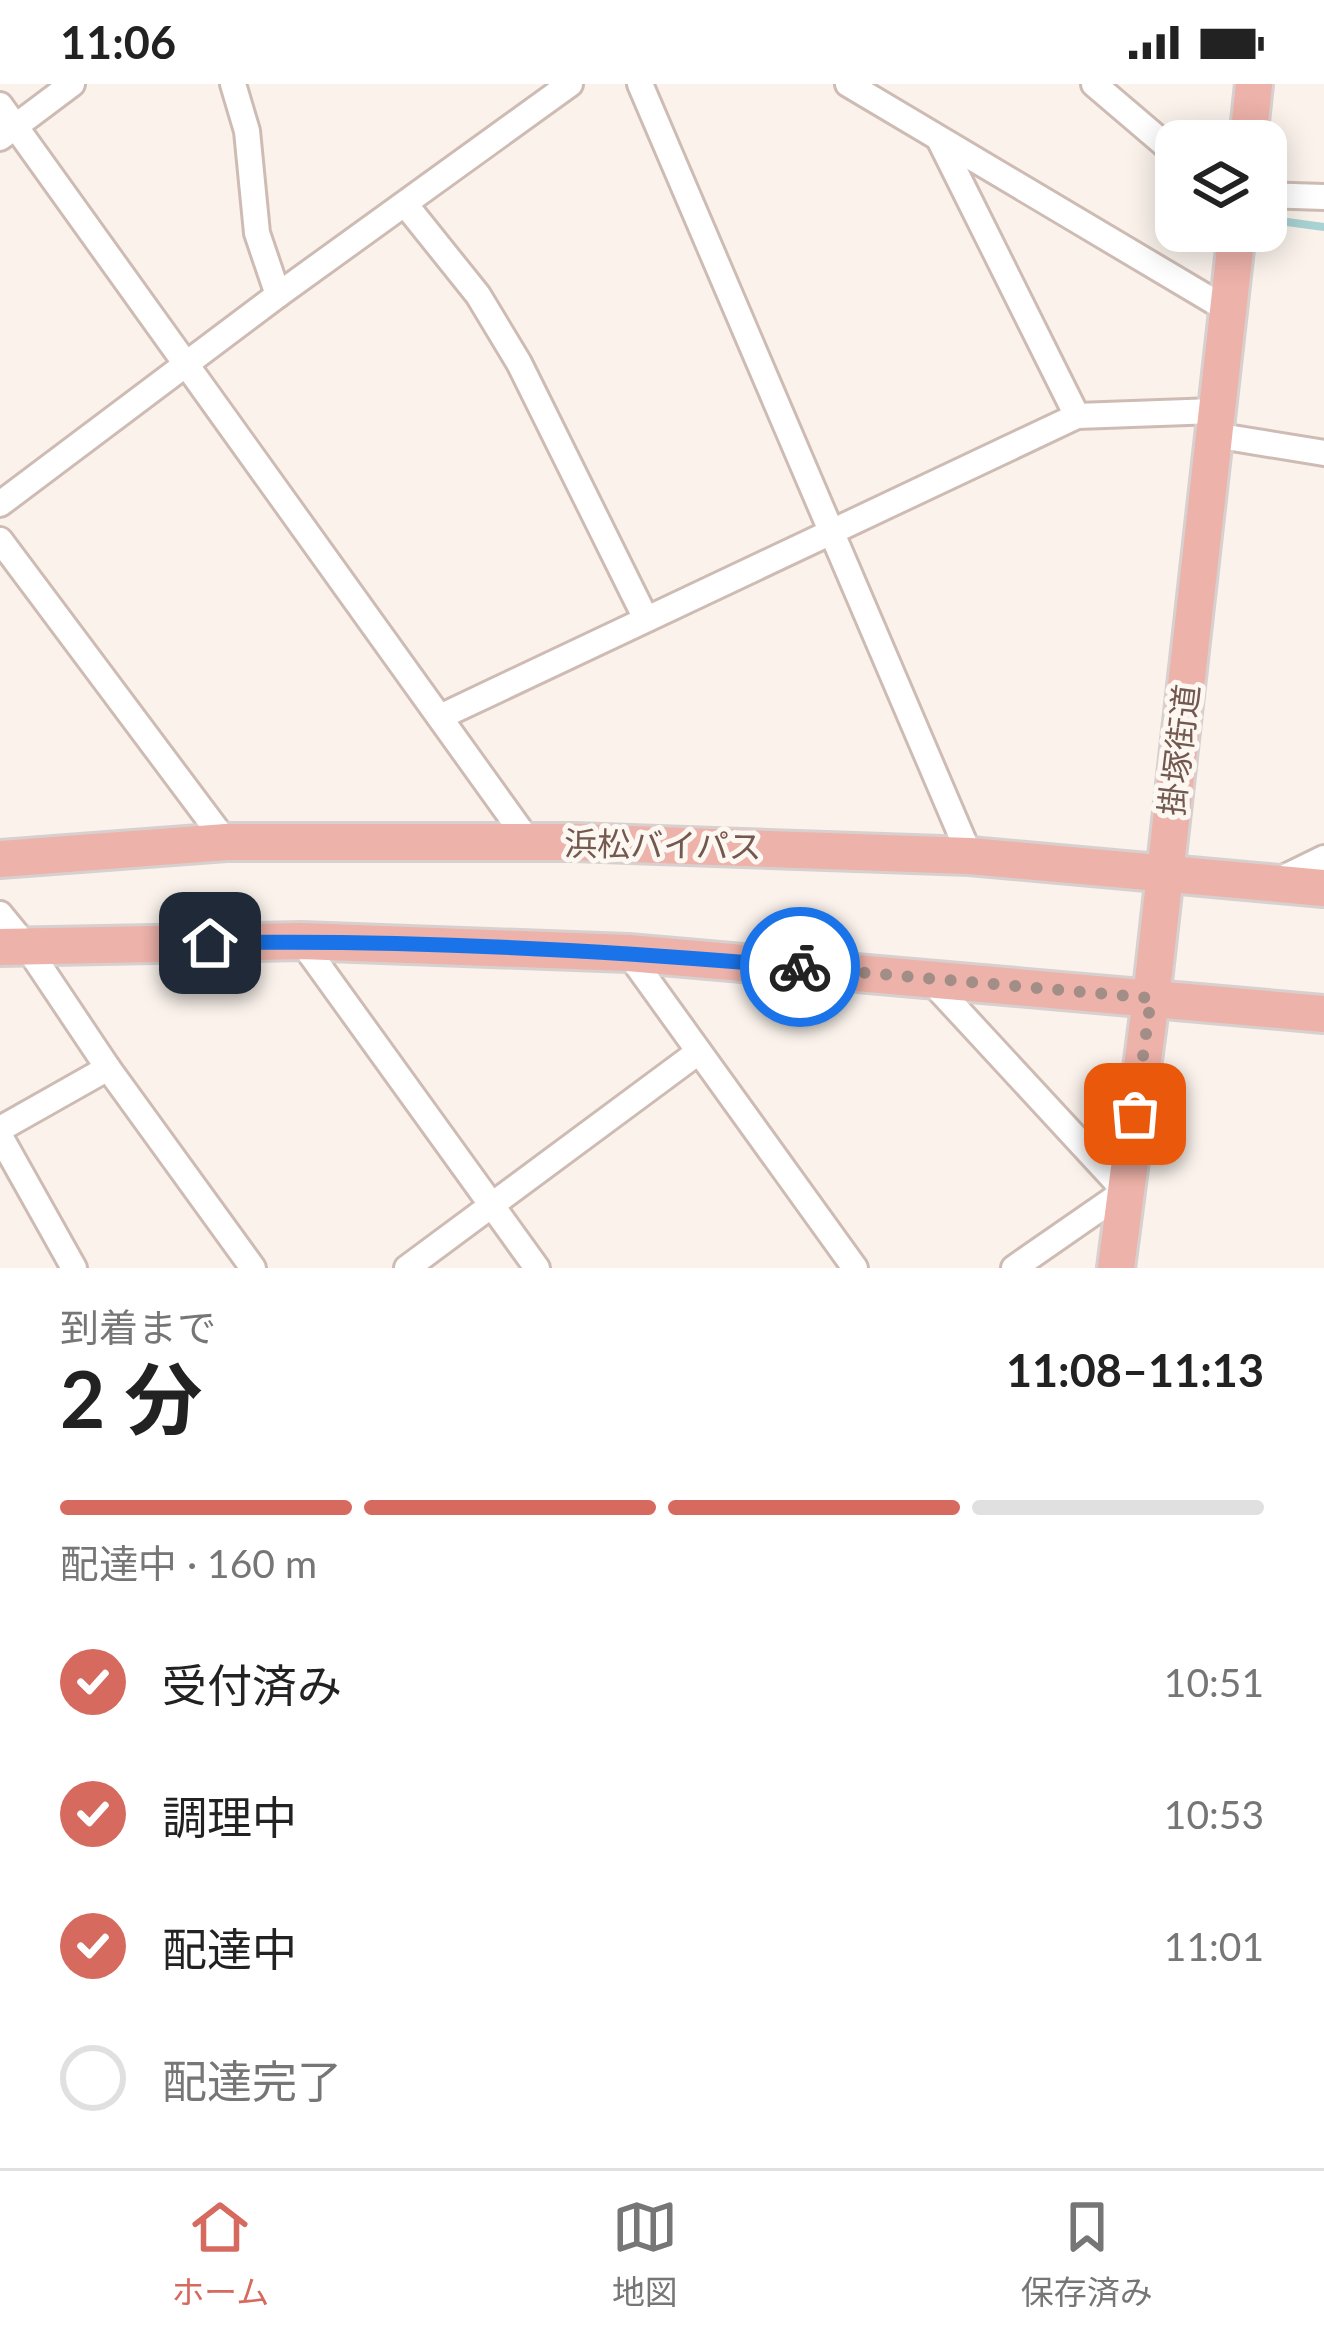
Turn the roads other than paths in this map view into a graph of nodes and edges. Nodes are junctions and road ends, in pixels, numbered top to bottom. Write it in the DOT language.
graph roads {
  1 [pos="72,84"];
  2 [pos="233,84"];
  3 [pos="570,84"];
  4 [pos="640,84"];
  5 [pos="848,84"];
  6 [pos="1094,84"];
  7 [pos="1254,84"];
  8 [pos="0,105"];
  9 [pos="1250,120"];
  10 [pos="8,132"];
  11 [pos="1155,136"];
  12 [pos="938,137"];
  13 [pos="1287,196"];
  14 [pos="1324,197"];
  15 [pos="405,204"];
  16 [pos="1235,252"];
  17 [pos="278,295"];
  18 [pos="1228,310"];
  19 [pos="188,362"];
  20 [pos="1077,416"];
  21 [pos="1215,423"];
  22 [pos="1324,453"];
  23 [pos="0,503"];
  24 [pos="830,532"];
  25 [pos="0,540"];
  26 [pos="646,619"];
  27 [pos="442,716"];
  28 [pos="226,842"];
  29 [pos="529,842"];
  30 [pos="970,856"];
  31 [pos="1324,858"];
  32 [pos="0,859"];
  33 [pos="1164,874"];
  34 [pos="1275,883"];
  35 [pos="1324,888"];
  36 [pos="0,914"];
  37 [pos="302,940"];
  38 [pos="14,947"];
  39 [pos="628,952"];
  40 [pos="927,977"];
  41 [pos="1151,998"];
  42 [pos="1322,1018"];
  43 [pos="697,1053"];
  44 [pos="108,1068"];
  45 [pos="0,1132"];
  46 [pos="1125,1191"];
  47 [pos="491,1207"];
  48 [pos="74,1268"];
  49 [pos="254,1268"];
  50 [pos="407,1268"];
  51 [pos="537,1268"];
  52 [pos="855,1268"];
  53 [pos="1014,1268"];
  54 [pos="1116,1268"];
  1 -- 10 [label="street"];
  2 -- 17 [label="street"];
  3 -- 15 [label="street"];
  4 -- 24 [label="street"];
  5 -- 12 [label="street"];
  6 -- 11 [label="street"];
  7 -- 9 [label="highway"];
  8 -- 10 [label="street"];
  10 -- 19 [label="street"];
  12 -- 18 [label="street"];
  12 -- 20 [label="street"];
  13 -- 14 [label="street"];
  15 -- 17 [label="street"];
  15 -- 26 [label="street"];
  16 -- 18 [label="highway, 掛塚街道"];
  17 -- 19 [label="street"];
  18 -- 21 [label="highway, 掛塚街道"];
  19 -- 23 [label="street"];
  19 -- 27 [label="street"];
  20 -- 21 [label="street"];
  20 -- 24 [label="street"];
  21 -- 22 [label="street"];
  21 -- 33 [label="highway, 掛塚街道"];
  24 -- 26 [label="street"];
  24 -- 30 [label="street"];
  25 -- 28 [label="street"];
  26 -- 27 [label="street"];
  27 -- 29 [label="street"];
  28 -- 29 [label="highway, 浜松バイパス"];
  28 -- 32 [label="highway, 浜松バイパス"];
  29 -- 30 [label="highway, 浜松バイパス"];
  30 -- 33 [label="highway, 浜松バイパス"];
  31 -- 34 [label="street"];
  33 -- 34 [label="highway, 浜松バイパス"];
  33 -- 41 [label="highway, 掛塚街道"];
  34 -- 35 [label="highway, 浜松バイパス"];
  36 -- 38 [label="street"];
  37 -- 38 [label="highway"];
  37 -- 39 [label="highway"];
  37 -- 47 [label="street"];
  38 -- 44 [label="street"];
  39 -- 40 [label="highway"];
  39 -- 43 [label="street"];
  40 -- 41 [label="highway"];
  40 -- 46 [label="street"];
  41 -- 42 [label="highway"];
  41 -- 46 [label="highway, 掛塚街道"];
  43 -- 47 [label="street"];
  43 -- 52 [label="street"];
  44 -- 45 [label="street"];
  44 -- 49 [label="street"];
  45 -- 48 [label="street"];
  46 -- 53 [label="street"];
  46 -- 54 [label="highway, 掛塚街道"];
  47 -- 50 [label="street"];
  47 -- 51 [label="street"];
}
